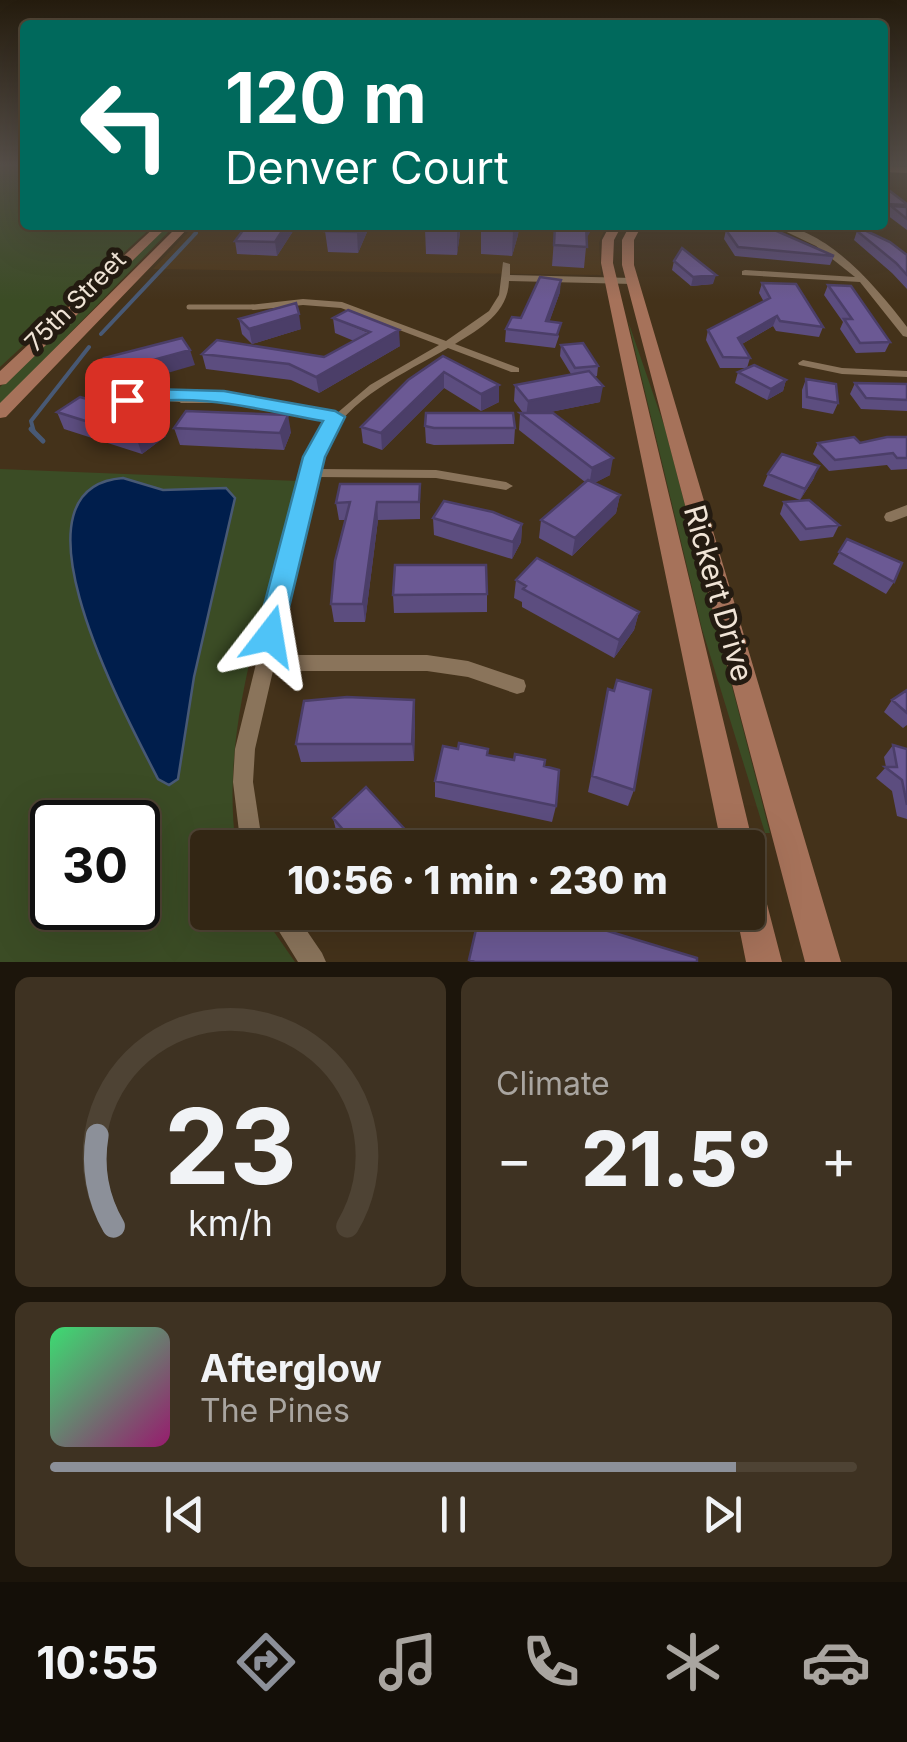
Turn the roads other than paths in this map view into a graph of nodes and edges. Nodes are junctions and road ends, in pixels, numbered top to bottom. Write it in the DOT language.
graph roads {
  1 [pos="158,230"];
  2 [pos="181,230"];
  3 [pos="614,230"];
  4 [pos="634,230"];
  5 [pos="787,230"];
  6 [pos="745,273"];
  7 [pos="621,280"];
  8 [pos="865,280"];
  9 [pos="189,307"];
  10 [pos="253,307"];
  11 [pos="907,334"];
  12 [pos="449,344"];
  13 [pos="803,363"];
  14 [pos="515,370"];
  15 [pos="907,374"];
  16 [pos="0,380"];
  17 [pos="182,399"];
  18 [pos="114,408"];
  19 [pos="0,413"];
  20 [pos="335,417"];
  21 [pos="310,473"];
  22 [pos="506,486"];
  23 [pos="907,510"];
  24 [pos="891,517"];
  25 [pos="264,664"];
  26 [pos="517,686"];
  27 [pos="250,830"];
  28 [pos="734,830"];
  29 [pos="291,930"];
  30 [pos="757,930"];
  31 [pos="313,962"];
  32 [pos="764,962"];
  33 [pos="823,962"];
  1 -- 16 [label="street, 75th Street"];
  2 -- 19 [label="street, 75th Street"];
  3 -- 7 [label="street, Rickert Drive"];
  4 -- 7 [label="street, Rickert Drive"];
  5 -- 8 [label="street"];
  6 -- 8 [label="street"];
  7 -- 12 [label="street"];
  7 -- 28 [label="street, Rickert Drive"];
  7 -- 33 [label="street, Rickert Drive"];
  8 -- 11 [label="street"];
  9 -- 10 [label="lane"];
  10 -- 12 [label="street"];
  12 -- 14 [label="street"];
  12 -- 20 [label="street"];
  13 -- 15 [label="street"];
  17 -- 18 [label="lane"];
  17 -- 20 [label="street"];
  20 -- 21 [label="street"];
  21 -- 22 [label="street"];
  21 -- 25 [label="street"];
  23 -- 24 [label="street"];
  25 -- 26 [label="street"];
  25 -- 27 [label="street"];
  29 -- 31 [label="street"];
  30 -- 32 [label="street"];
}
